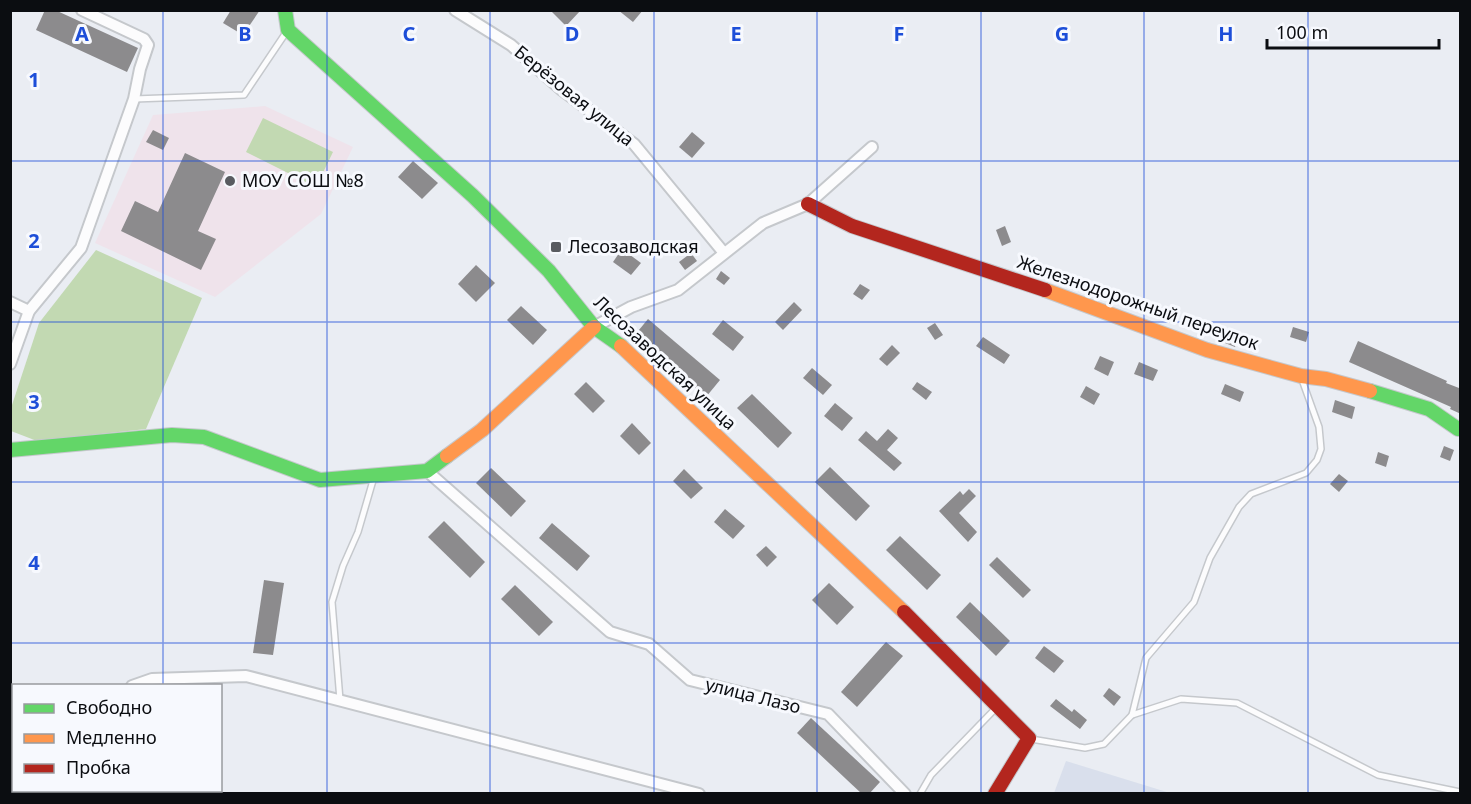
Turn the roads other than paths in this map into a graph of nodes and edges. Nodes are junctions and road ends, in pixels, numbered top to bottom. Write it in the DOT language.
graph roads {
  1 [pos="82,10"];
  2 [pos="285,10"];
  3 [pos="455,10"];
  4 [pos="288,30"];
  5 [pos="134,99"];
  6 [pos="872,147"];
  7 [pos="808,204"];
  8 [pos="724,253"];
  9 [pos="10,302"];
  10 [pos="28,311"];
  11 [pos="594,327"];
  12 [pos="10,364"];
  13 [pos="1301,376"];
  14 [pos="1458,429"];
  15 [pos="10,450"];
  16 [pos="427,471"];
  17 [pos="374,476"];
  18 [pos="138,684"];
  19 [pos="340,700"];
  20 [pos="998,706"];
  21 [pos="1132,715"];
  22 [pos="1029,738"];
  23 [pos="1461,792"];
  24 [pos="699,794"];
  25 [pos="905,794"];
  26 [pos="920,794"];
  27 [pos="995,794"];
  1 -- 5 [label="street"];
  2 -- 4 [label="street"];
  3 -- 8 [label="street, Берёзовая улица"];
  4 -- 5 [label="lane"];
  4 -- 11 [label="street, Лесозаводская улица"];
  5 -- 10 [label="street"];
  6 -- 7 [label="street"];
  7 -- 8 [label="street"];
  7 -- 13 [label="street, Железнодорожный переулок"];
  8 -- 11 [label="street"];
  9 -- 10 [label="street"];
  10 -- 12 [label="street"];
  11 -- 16 [label="street"];
  11 -- 20 [label="street, Лесозаводская улица"];
  13 -- 14 [label="street, Железнодорожный переулок"];
  13 -- 21 [label="lane"];
  15 -- 17 [label="street"];
  16 -- 17 [label="street"];
  16 -- 25 [label="street, улица Лазо"];
  17 -- 19 [label="lane"];
  18 -- 19 [label="street"];
  19 -- 24 [label="street"];
  20 -- 22 [label="street, Лесозаводская улица"];
  20 -- 26 [label="lane"];
  21 -- 22 [label="lane"];
  21 -- 23 [label="lane"];
  22 -- 27 [label="street"];
}
